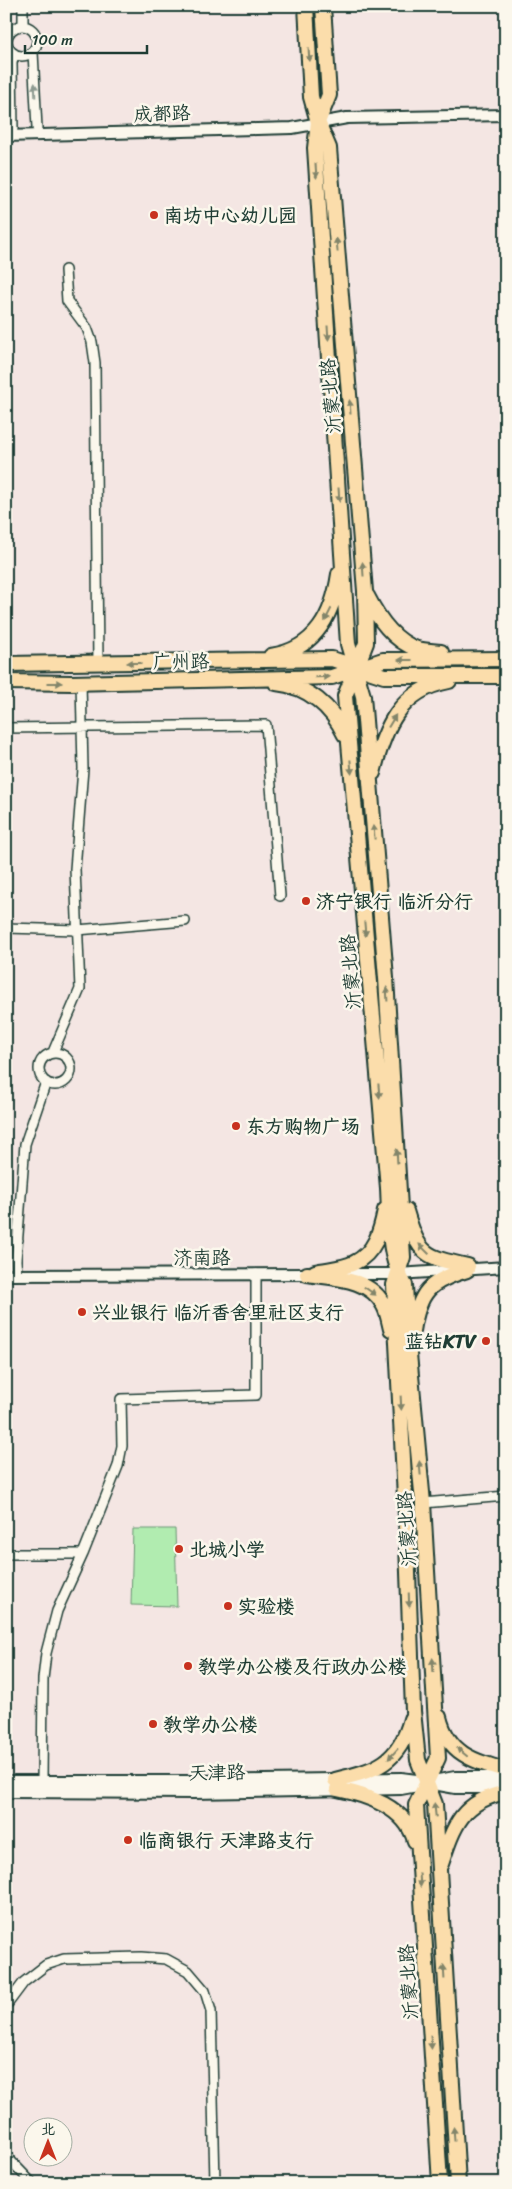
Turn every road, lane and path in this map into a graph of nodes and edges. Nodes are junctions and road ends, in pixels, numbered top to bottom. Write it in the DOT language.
graph roads {
  1 [pos="23,6"];
  2 [pos="306,6"];
  3 [pos="323,6"];
  4 [pos="24,26"];
  5 [pos="33,52"];
  6 [pos="14,54"];
  7 [pos="506,114"];
  8 [pos="506,119"];
  9 [pos="318,122"];
  10 [pos="37,128"];
  11 [pos="9,131"];
  12 [pos="65,270"];
  13 [pos="343,551"];
  14 [pos="364,591"];
  15 [pos="478,659"];
  16 [pos="506,659"];
  17 [pos="234,662"];
  18 [pos="98,663"];
  19 [pos="6,664"];
  20 [pos="356,668"];
  21 [pos="506,676"];
  22 [pos="476,677"];
  23 [pos="236,679"];
  24 [pos="6,682"];
  25 [pos="81,682"];
  26 [pos="81,726"];
  27 [pos="6,728"];
  28 [pos="349,743"];
  29 [pos="370,784"];
  30 [pos="280,896"];
  31 [pos="184,921"];
  32 [pos="6,928"];
  33 [pos="76,930"];
  34 [pos="53,1052"];
  35 [pos="46,1082"];
  36 [pos="394,1188"];
  37 [pos="18,1240"];
  38 [pos="6,1241"];
  39 [pos="506,1264"];
  40 [pos="506,1267"];
  41 [pos="467,1268"];
  42 [pos="12,1274"];
  43 [pos="256,1274"];
  44 [pos="307,1274"];
  45 [pos="398,1274"];
  46 [pos="404,1354"];
  47 [pos="506,1496"];
  48 [pos="423,1503"];
  49 [pos="6,1554"];
  50 [pos="82,1554"];
  51 [pos="435,1699"];
  52 [pos="413,1711"];
  53 [pos="506,1770"];
  54 [pos="506,1778"];
  55 [pos="6,1782"];
  56 [pos="42,1782"];
  57 [pos="427,1782"];
  58 [pos="336,1785"];
  59 [pos="506,1787"];
  60 [pos="6,1791"];
  61 [pos="506,1792"];
  62 [pos="418,1852"];
  63 [pos="438,1872"];
  64 [pos="6,2006"];
  65 [pos="6,2156"];
  66 [pos="32,2183"];
  67 [pos="215,2183"];
  68 [pos="440,2183"];
  69 [pos="458,2183"];
  1 -- 4 [label="street"];
  2 -- 9 [label="main road, 沂蒙北路, one-way"];
  3 -- 9 [label="main road, 沂蒙北路"];
  4 -- 5 [label="street"];
  4 -- 6 [label="street"];
  5 -- 6 [label="street"];
  10 -- 5 [label="street, one-way"];
  6 -- 11 [label="street"];
  7 -- 9 [label="street, 成都路"];
  8 -- 9 [label="street, 成都路"];
  9 -- 10 [label="street, 成都路"];
  9 -- 11 [label="street, 成都路"];
  9 -- 13 [label="main road, 沂蒙北路, one-way"];
  14 -- 9 [label="main road, 沂蒙北路, one-way"];
  10 -- 11 [label="street, 成都路"];
  12 -- 18 [label="street"];
  13 -- 17 [label="main road, one-way"];
  13 -- 20 [label="main road, 沂蒙北路"];
  14 -- 15 [label="main road"];
  14 -- 20 [label="main road, 沂蒙北路"];
  15 -- 16 [label="main road, 广州路"];
  15 -- 20 [label="main road, 广州路, one-way"];
  17 -- 18 [label="main road, 广州路, one-way"];
  17 -- 20 [label="main road, 广州路"];
  18 -- 19 [label="main road, 广州路"];
  20 -- 22 [label="main road, 广州路"];
  23 -- 20 [label="main road, 广州路, one-way"];
  20 -- 28 [label="main road, 沂蒙北路"];
  20 -- 29 [label="main road, 沂蒙北路"];
  21 -- 22 [label="main road, 广州路"];
  29 -- 22 [label="main road, one-way"];
  23 -- 25 [label="main road, 广州路"];
  23 -- 28 [label="main road"];
  24 -- 25 [label="main road, 广州路, one-way"];
  25 -- 26 [label="street"];
  26 -- 27 [label="street"];
  26 -- 30 [label="street"];
  26 -- 33 [label="street"];
  28 -- 36 [label="main road, 沂蒙北路, one-way"];
  36 -- 29 [label="main road, 沂蒙北路, one-way"];
  31 -- 33 [label="street"];
  32 -- 33 [label="street"];
  33 -- 34 [label="street"];
  34 -- 35 [label="street"];
  34 -- 35 [label="street"];
  35 -- 37 [label="street"];
  41 -- 36 [label="main road, one-way"];
  36 -- 44 [label="main road"];
  36 -- 45 [label="main road, 沂蒙北路"];
  37 -- 38 [label="street"];
  37 -- 42 [label="street"];
  39 -- 41 [label="street, 济南路"];
  40 -- 41 [label="street, 济南路"];
  41 -- 45 [label="street, 济南路"];
  41 -- 46 [label="main road"];
  42 -- 43 [label="street, 济南路"];
  43 -- 44 [label="street, 济南路"];
  43 -- 50 [label="street"];
  44 -- 45 [label="street, 济南路"];
  44 -- 46 [label="main road, one-way"];
  45 -- 46 [label="main road, 沂蒙北路"];
  48 -- 46 [label="main road, 沂蒙北路, one-way"];
  46 -- 52 [label="main road, 沂蒙北路, one-way"];
  47 -- 48 [label="street"];
  51 -- 48 [label="main road, 沂蒙北路, one-way"];
  49 -- 50 [label="street"];
  50 -- 56 [label="street"];
  53 -- 51 [label="main road, one-way"];
  51 -- 57 [label="main road, 沂蒙北路"];
  52 -- 57 [label="main road, 沂蒙北路"];
  52 -- 58 [label="main road, one-way"];
  54 -- 57 [label="main road, 天津路"];
  55 -- 56 [label="main road, 天津路"];
  56 -- 58 [label="main road, 天津路"];
  57 -- 58 [label="main road, 天津路"];
  57 -- 59 [label="main road, 天津路"];
  57 -- 62 [label="main road, 沂蒙北路"];
  63 -- 57 [label="main road, 沂蒙北路, one-way"];
  58 -- 60 [label="main road, 天津路"];
  58 -- 62 [label="main road"];
  61 -- 63 [label="main road"];
  62 -- 68 [label="main road, 沂蒙北路, one-way"];
  69 -- 63 [label="main road, 沂蒙北路, one-way"];
  64 -- 67 [label="street"];
  65 -- 66 [label="street"];
}
